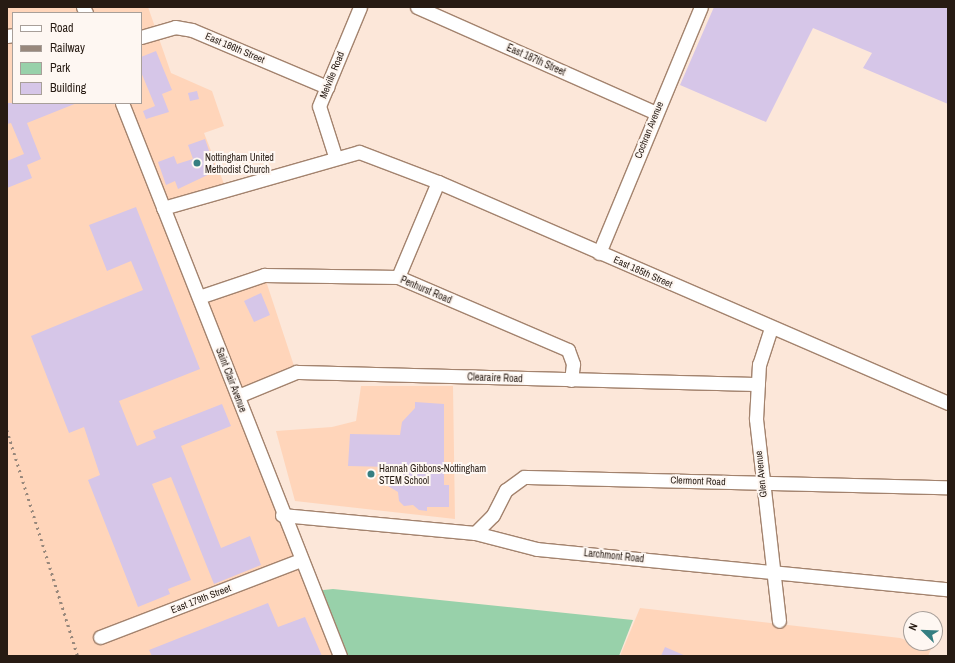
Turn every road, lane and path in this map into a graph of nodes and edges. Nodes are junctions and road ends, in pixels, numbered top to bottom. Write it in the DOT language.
graph roads {
  1 [pos="360,7"];
  2 [pos="416,7"];
  3 [pos="701,7"];
  4 [pos="142,37"];
  5 [pos="327,87"];
  6 [pos="122,104"];
  7 [pos="656,113"];
  8 [pos="335,156"];
  9 [pos="438,182"];
  10 [pos="162,208"];
  11 [pos="599,253"];
  12 [pos="398,277"];
  13 [pos="198,297"];
  14 [pos="771,328"];
  15 [pos="571,380"];
  16 [pos="758,384"];
  17 [pos="238,396"];
  18 [pos="948,403"];
  19 [pos="762,483"];
  20 [pos="948,487"];
  21 [pos="282,514"];
  22 [pos="475,533"];
  23 [pos="302,560"];
  24 [pos="772,572"];
  25 [pos="948,589"];
  26 [pos="779,621"];
  27 [pos="100,637"];
  28 [pos="340,656"];
  1 -- 5 [label="street, Melville Road"];
  2 -- 7 [label="street, East 187th Street"];
  3 -- 7 [label="street, Cochran Avenue"];
  4 -- 5 [label="street, East 186th Street"];
  5 -- 8 [label="street, Melville Road"];
  6 -- 10 [label="street, Saint Clair Avenue"];
  7 -- 11 [label="street, Cochran Avenue"];
  8 -- 9 [label="street, East 185th Street"];
  8 -- 10 [label="street"];
  9 -- 11 [label="street, East 185th Street"];
  9 -- 12 [label="street"];
  10 -- 13 [label="street, Saint Clair Avenue"];
  11 -- 14 [label="street, East 185th Street"];
  12 -- 13 [label="street, Penhurst Road"];
  12 -- 15 [label="street, Penhurst Road"];
  13 -- 17 [label="street, Saint Clair Avenue"];
  14 -- 16 [label="street, Glen Avenue"];
  14 -- 18 [label="street, East 185th Street"];
  15 -- 16 [label="street, Clearaire Road"];
  15 -- 17 [label="street, Clearaire Road"];
  16 -- 19 [label="street, Glen Avenue"];
  17 -- 21 [label="street, Saint Clair Avenue"];
  19 -- 20 [label="street, Clermont Road"];
  19 -- 22 [label="street, Clermont Road"];
  19 -- 24 [label="street, Glen Avenue"];
  21 -- 22 [label="street, Larchmont Road"];
  21 -- 23 [label="street, Saint Clair Avenue"];
  22 -- 24 [label="street, Larchmont Road"];
  23 -- 27 [label="street, East 179th Street"];
  23 -- 28 [label="street, Saint Clair Avenue"];
  24 -- 25 [label="street, Larchmont Road"];
  24 -- 26 [label="street, Glen Avenue"];
}
